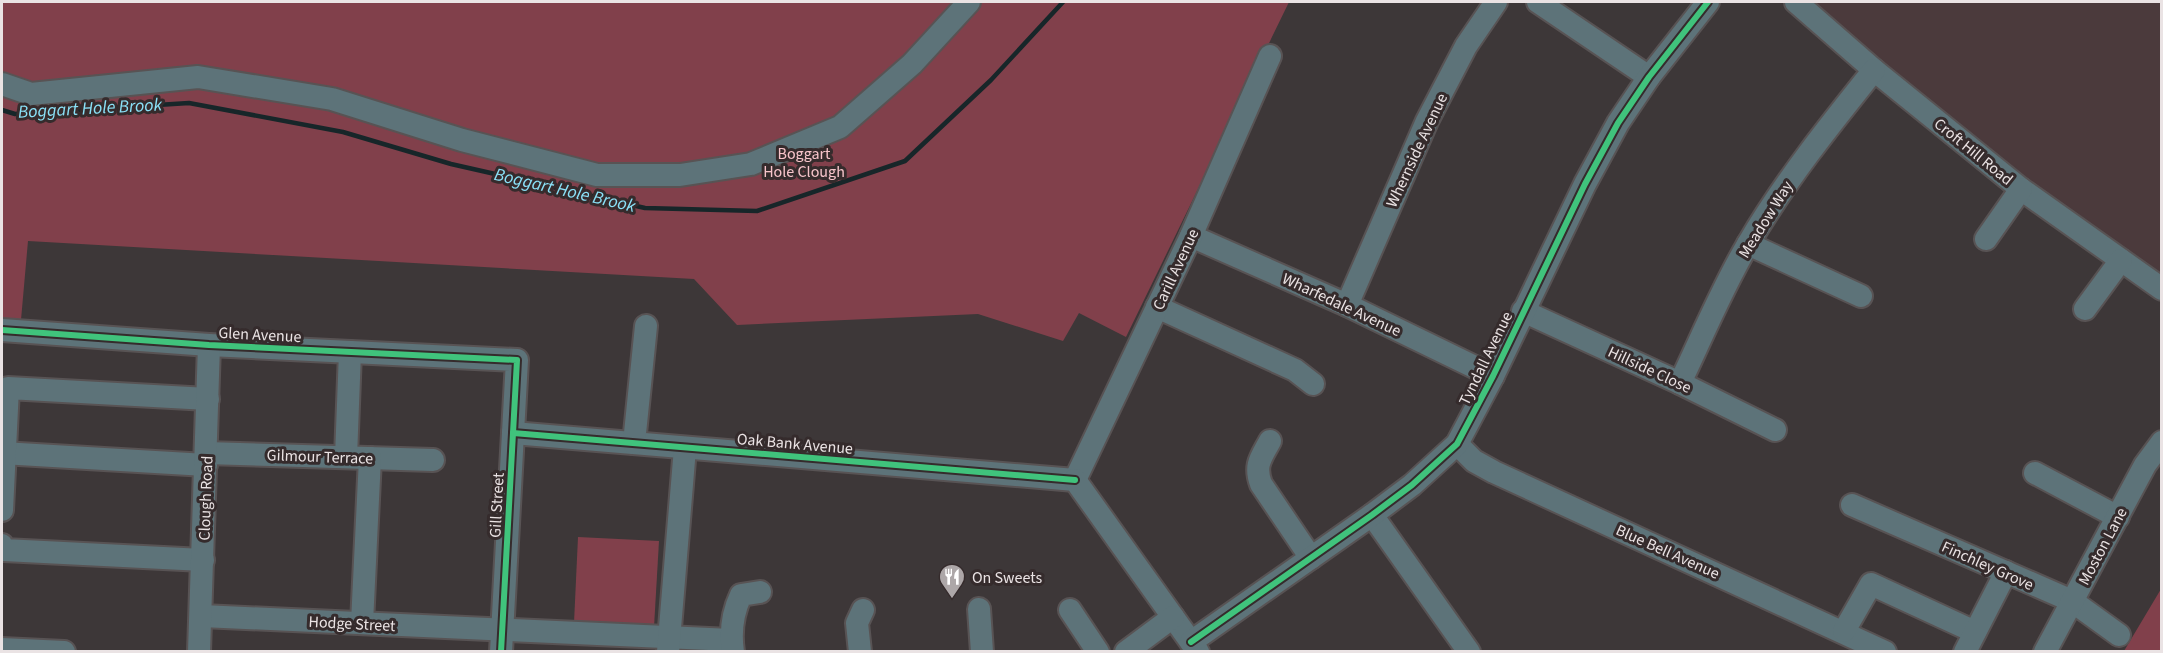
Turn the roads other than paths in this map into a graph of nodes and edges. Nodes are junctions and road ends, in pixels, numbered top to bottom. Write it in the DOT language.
graph roads {
  1 [pos="969,2"];
  2 [pos="1497,2"];
  3 [pos="1538,2"];
  4 [pos="1708,2"];
  5 [pos="1796,2"];
  6 [pos="1270,56"];
  7 [pos="1874,70"];
  8 [pos="1649,77"];
  9 [pos="2,84"];
  10 [pos="2021,189"];
  11 [pos="1191,236"];
  12 [pos="1986,239"];
  13 [pos="1748,244"];
  14 [pos="2121,260"];
  15 [pos="2162,289"];
  16 [pos="1861,296"];
  17 [pos="1347,305"];
  18 [pos="1157,307"];
  19 [pos="2085,309"];
  20 [pos="1523,311"];
  21 [pos="646,326"];
  22 [pos="2,330"];
  23 [pos="209,345"];
  24 [pos="350,352"];
  25 [pos="518,360"];
  26 [pos="1493,376"];
  27 [pos="1680,383"];
  28 [pos="1312,384"];
  29 [pos="208,399"];
  30 [pos="1776,430"];
  31 [pos="513,433"];
  32 [pos="1270,441"];
  33 [pos="2162,442"];
  34 [pos="634,443"];
  35 [pos="1457,444"];
  36 [pos="685,448"];
  37 [pos="3,453"];
  38 [pos="346,458"];
  39 [pos="370,458"];
  40 [pos="206,459"];
  41 [pos="433,460"];
  42 [pos="2035,473"];
  43 [pos="1075,480"];
  44 [pos="1852,505"];
  45 [pos="2,510"];
  46 [pos="1372,515"];
  47 [pos="2118,517"];
  48 [pos="3,548"];
  49 [pos="1311,558"];
  50 [pos="203,560"];
  51 [pos="2006,572"];
  52 [pos="760,592"];
  53 [pos="2072,601"];
  54 [pos="979,609"];
  55 [pos="863,610"];
  56 [pos="1070,610"];
  57 [pos="202,616"];
  58 [pos="1173,617"];
  59 [pos="362,623"];
  60 [pos="1844,631"];
  61 [pos="2119,634"];
  62 [pos="502,640"];
  63 [pos="1970,642"];
  64 [pos="668,644"];
  65 [pos="732,646"];
  66 [pos="1194,647"];
  67 [pos="2,649"];
  68 [pos="64,651"];
  69 [pos="200,651"];
  70 [pos="860,651"];
  71 [pos="982,651"];
  72 [pos="1098,651"];
  73 [pos="1126,651"];
  74 [pos="1468,651"];
  75 [pos="1885,651"];
  76 [pos="2045,651"];
  1 -- 9 [label="street"];
  2 -- 17 [label="street, Whernside Avenue"];
  3 -- 8 [label="street"];
  4 -- 8 [label="street, Tyndall Avenue"];
  5 -- 7 [label="street, Croft Hill Road"];
  6 -- 11 [label="street, Carill Avenue"];
  7 -- 10 [label="street, Croft Hill Road"];
  7 -- 13 [label="street, Meadow Way"];
  8 -- 20 [label="street, Tyndall Avenue"];
  10 -- 12 [label="street"];
  10 -- 14 [label="street, Croft Hill Road"];
  11 -- 17 [label="street, Wharfedale Avenue"];
  11 -- 18 [label="street, Carill Avenue"];
  13 -- 16 [label="street"];
  13 -- 27 [label="street, Meadow Way"];
  14 -- 15 [label="street, Croft Hill Road"];
  14 -- 19 [label="street"];
  17 -- 26 [label="street, Wharfedale Avenue"];
  18 -- 28 [label="street"];
  18 -- 43 [label="street, Carill Avenue"];
  20 -- 26 [label="street, Tyndall Avenue"];
  20 -- 27 [label="street, Hillside Close"];
  21 -- 34 [label="street"];
  22 -- 23 [label="street, Glen Avenue"];
  23 -- 24 [label="street, Glen Avenue"];
  23 -- 29 [label="street, Clough Road"];
  24 -- 25 [label="street, Glen Avenue"];
  24 -- 38 [label="street"];
  25 -- 31 [label="street, Gill Street"];
  26 -- 35 [label="street, Tyndall Avenue"];
  27 -- 30 [label="street, Hillside Close"];
  29 -- 37 [label="street"];
  29 -- 40 [label="street, Clough Road"];
  31 -- 34 [label="street, Oak Bank Avenue"];
  31 -- 62 [label="street, Gill Street"];
  32 -- 49 [label="street"];
  33 -- 47 [label="street, Moston Lane"];
  34 -- 36 [label="street, Oak Bank Avenue"];
  35 -- 46 [label="street, Tyndall Avenue"];
  35 -- 60 [label="street, Blue Bell Avenue"];
  36 -- 43 [label="street, Oak Bank Avenue"];
  36 -- 64 [label="street"];
  37 -- 40 [label="street, Gilmour Terrace"];
  37 -- 45 [label="street"];
  38 -- 39 [label="street, Gilmour Terrace"];
  38 -- 40 [label="street, Gilmour Terrace"];
  39 -- 41 [label="street, Gilmour Terrace"];
  39 -- 59 [label="street"];
  40 -- 50 [label="street, Clough Road"];
  42 -- 47 [label="street"];
  43 -- 58 [label="street"];
  44 -- 51 [label="street, Finchley Grove"];
  46 -- 49 [label="street, Tyndall Avenue"];
  46 -- 74 [label="street"];
  47 -- 53 [label="street, Moston Lane"];
  48 -- 50 [label="street"];
  49 -- 66 [label="street, Tyndall Avenue"];
  50 -- 57 [label="street, Clough Road"];
  51 -- 53 [label="street, Finchley Grove"];
  51 -- 63 [label="street"];
  52 -- 65 [label="street"];
  53 -- 61 [label="street, Finchley Grove"];
  53 -- 76 [label="street, Moston Lane"];
  54 -- 71 [label="street"];
  55 -- 70 [label="street"];
  56 -- 72 [label="street"];
  57 -- 59 [label="street, Hodge Street"];
  57 -- 69 [label="street, Clough Road"];
  58 -- 66 [label="street"];
  58 -- 73 [label="street"];
  59 -- 62 [label="street, Hodge Street"];
  60 -- 63 [label="street"];
  60 -- 75 [label="street, Blue Bell Avenue"];
  62 -- 64 [label="street, Hodge Street"];
  64 -- 65 [label="street, Hodge Street"];
  67 -- 68 [label="street"];
}
